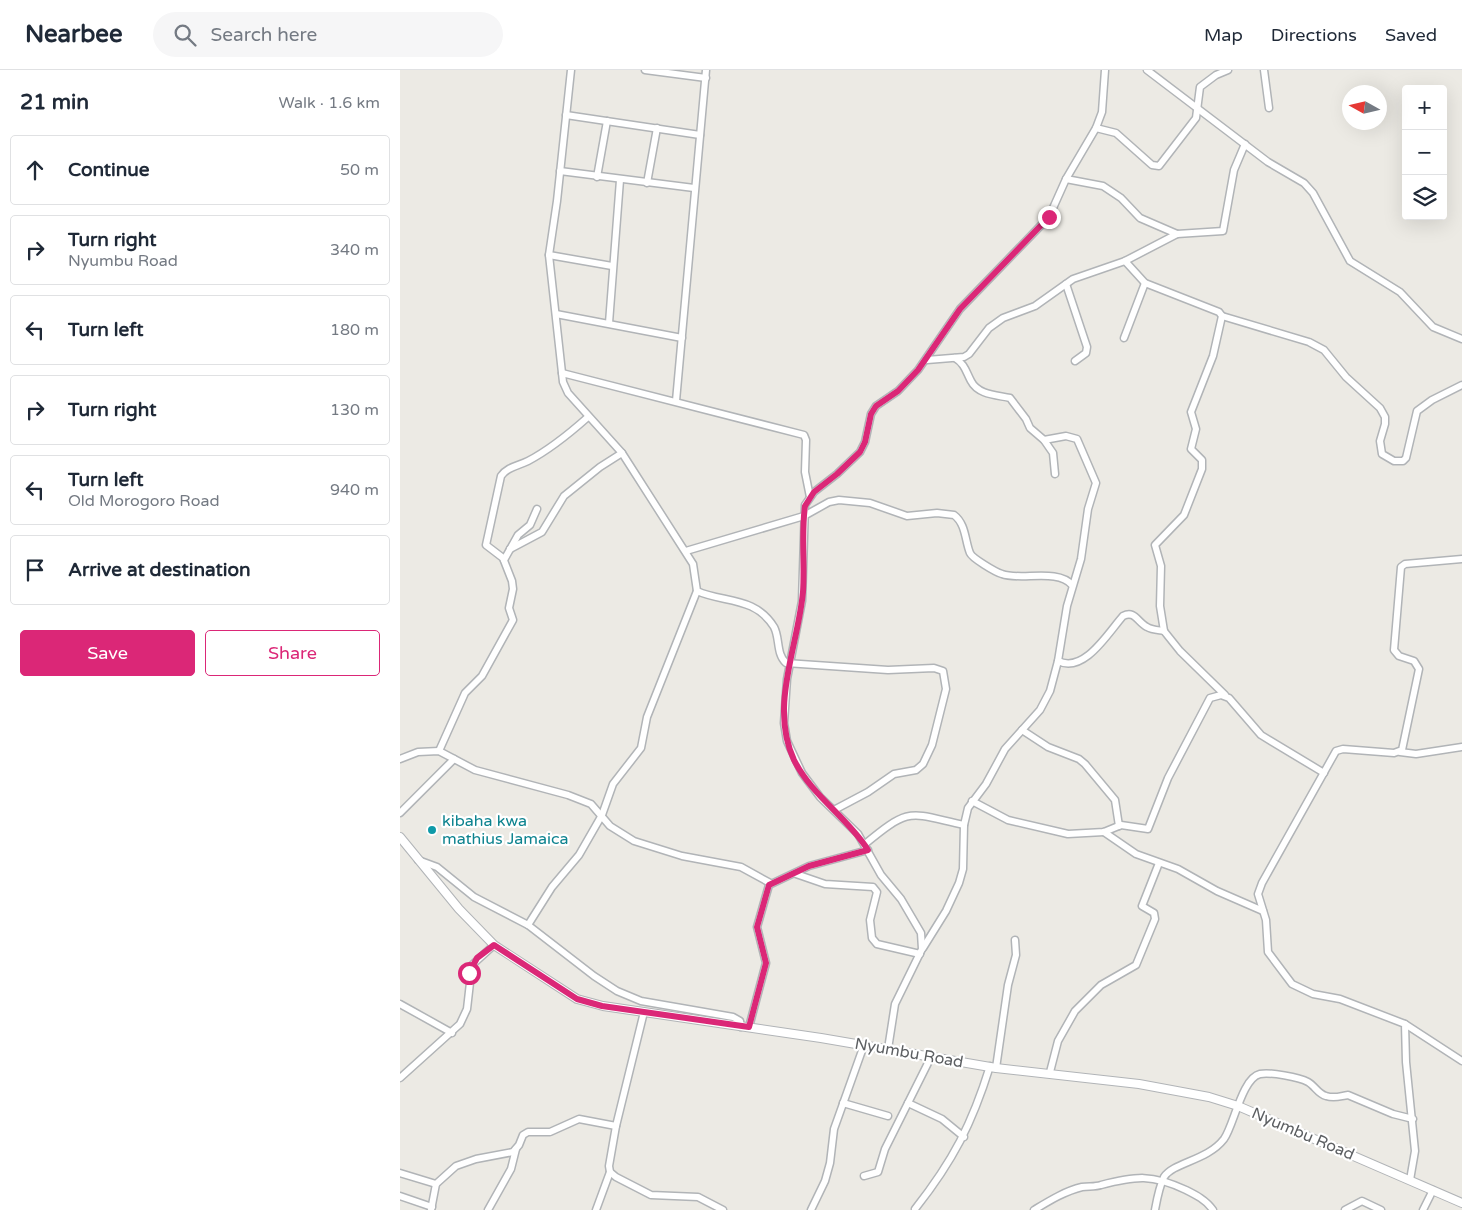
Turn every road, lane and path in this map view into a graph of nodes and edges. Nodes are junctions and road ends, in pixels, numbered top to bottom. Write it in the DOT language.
graph roads {
  1 [pos="571,70"];
  2 [pos="645,70"];
  3 [pos="706,70"];
  4 [pos="1105,70"];
  5 [pos="1147,70"];
  6 [pos="1228,70"];
  7 [pos="1264,70"];
  8 [pos="706,78"];
  9 [pos="1269,108"];
  10 [pos="1199,109"];
  11 [pos="566,115"];
  12 [pos="607,121"];
  13 [pos="657,128"];
  14 [pos="1096,128"];
  15 [pos="700,134"];
  16 [pos="1245,144"];
  17 [pos="560,171"];
  18 [pos="597,177"];
  19 [pos="1066,179"];
  20 [pos="620,180"];
  21 [pos="647,183"];
  22 [pos="694,188"];
  23 [pos="1177,234"];
  24 [pos="549,255"];
  25 [pos="1125,261"];
  26 [pos="612,266"];
  27 [pos="1144,283"];
  28 [pos="1066,284"];
  29 [pos="556,314"];
  30 [pos="1222,316"];
  31 [pos="609,323"];
  32 [pos="682,338"];
  33 [pos="1124,338"];
  34 [pos="1462,339"];
  35 [pos="955,358"];
  36 [pos="927,360"];
  37 [pos="1075,361"];
  38 [pos="562,373"];
  39 [pos="1462,385"];
  40 [pos="676,401"];
  41 [pos="588,417"];
  42 [pos="1044,440"];
  43 [pos="622,453"];
  44 [pos="1055,474"];
  45 [pos="810,497"];
  46 [pos="537,509"];
  47 [pos="804,516"];
  48 [pos="510,549"];
  49 [pos="686,551"];
  50 [pos="504,560"];
  51 [pos="1462,560"];
  52 [pos="1072,585"];
  53 [pos="697,591"];
  54 [pos="1164,631"];
  55 [pos="1058,661"];
  56 [pos="790,664"];
  57 [pos="1215,685"];
  58 [pos="1225,695"];
  59 [pos="1210,698"];
  60 [pos="1022,730"];
  61 [pos="1462,747"];
  62 [pos="439,752"];
  63 [pos="1400,752"];
  64 [pos="400,759"];
  65 [pos="454,759"];
  66 [pos="1324,773"];
  67 [pos="972,801"];
  68 [pos="834,810"];
  69 [pos="400,813"];
  70 [pos="602,815"];
  71 [pos="964,825"];
  72 [pos="1119,826"];
  73 [pos="1104,832"];
  74 [pos="400,837"];
  75 [pos="866,847"];
  76 [pos="418,860"];
  77 [pos="1159,863"];
  78 [pos="796,874"];
  79 [pos="770,883"];
  80 [pos="1263,911"];
  81 [pos="528,925"];
  82 [pos="1015,940"];
  83 [pos="494,945"];
  84 [pos="921,952"];
  85 [pos="400,1004"];
  86 [pos="644,1012"];
  87 [pos="1405,1024"];
  88 [pos="745,1027"];
  89 [pos="452,1033"];
  90 [pos="864,1045"];
  91 [pos="888,1049"];
  92 [pos="931,1057"];
  93 [pos="1462,1061"];
  94 [pos="993,1067"];
  95 [pos="1050,1072"];
  96 [pos="400,1078"];
  97 [pos="843,1103"];
  98 [pos="908,1103"];
  99 [pos="1238,1106"];
  100 [pos="888,1116"];
  101 [pos="1414,1119"];
  102 [pos="616,1126"];
  103 [pos="964,1137"];
  104 [pos="516,1149"];
  105 [pos="610,1172"];
  106 [pos="400,1173"];
  107 [pos="864,1176"];
  108 [pos="1163,1180"];
  109 [pos="1410,1180"];
  110 [pos="436,1184"];
  111 [pos="1433,1190"];
  112 [pos="400,1196"];
  113 [pos="1462,1203"];
  114 [pos="432,1208"];
  115 [pos="915,1209"];
  116 [pos="488,1210"];
  117 [pos="596,1210"];
  118 [pos="723,1210"];
  119 [pos="811,1210"];
  120 [pos="1034,1210"];
  121 [pos="1155,1210"];
  122 [pos="1213,1210"];
  123 [pos="1345,1210"];
  124 [pos="1380,1210"];
  125 [pos="1423,1210"];
  1 -- 11 [label="street"];
  2 -- 8 [label="street"];
  3 -- 8 [label="street"];
  4 -- 14 [label="street"];
  5 -- 10 [label="street"];
  6 -- 10 [label="street"];
  7 -- 9 [label="street"];
  8 -- 15 [label="street"];
  10 -- 14 [label="street"];
  10 -- 16 [label="street"];
  11 -- 12 [label="street"];
  11 -- 17 [label="street"];
  12 -- 13 [label="street"];
  12 -- 18 [label="street"];
  13 -- 15 [label="street"];
  13 -- 21 [label="street"];
  14 -- 19 [label="street"];
  15 -- 22 [label="street"];
  16 -- 23 [label="street"];
  16 -- 34 [label="street"];
  17 -- 18 [label="street"];
  17 -- 24 [label="street"];
  18 -- 20 [label="street"];
  19 -- 23 [label="street"];
  19 -- 36 [label="street"];
  20 -- 21 [label="street"];
  20 -- 26 [label="street"];
  21 -- 22 [label="street"];
  22 -- 32 [label="street"];
  23 -- 25 [label="street"];
  24 -- 26 [label="street"];
  24 -- 29 [label="street"];
  25 -- 27 [label="street"];
  25 -- 28 [label="street"];
  26 -- 31 [label="street"];
  27 -- 30 [label="street"];
  27 -- 33 [label="street"];
  28 -- 35 [label="street"];
  28 -- 37 [label="street"];
  29 -- 31 [label="street"];
  29 -- 38 [label="street"];
  30 -- 39 [label="street"];
  30 -- 54 [label="street"];
  31 -- 32 [label="street"];
  32 -- 40 [label="street"];
  35 -- 36 [label="street"];
  35 -- 42 [label="street"];
  36 -- 45 [label="street"];
  38 -- 40 [label="street"];
  38 -- 41 [label="street"];
  40 -- 45 [label="street"];
  41 -- 43 [label="street"];
  41 -- 50 [label="street"];
  42 -- 44 [label="street"];
  42 -- 52 [label="street"];
  43 -- 48 [label="street"];
  43 -- 49 [label="street"];
  45 -- 47 [label="street"];
  46 -- 48 [label="street"];
  47 -- 49 [label="street"];
  47 -- 52 [label="street"];
  47 -- 56 [label="street"];
  48 -- 50 [label="street"];
  49 -- 53 [label="street"];
  50 -- 62 [label="street"];
  51 -- 63 [label="street"];
  52 -- 55 [label="street"];
  53 -- 56 [label="street"];
  53 -- 70 [label="street"];
  54 -- 55 [label="street"];
  54 -- 57 [label="street"];
  55 -- 60 [label="street"];
  56 -- 68 [label="street"];
  56 -- 68 [label="street"];
  57 -- 58 [label="street"];
  57 -- 59 [label="street"];
  58 -- 59 [label="street"];
  58 -- 66 [label="street"];
  59 -- 72 [label="street"];
  60 -- 67 [label="street"];
  60 -- 72 [label="street"];
  61 -- 63 [label="street"];
  62 -- 64 [label="street"];
  62 -- 65 [label="street"];
  63 -- 66 [label="street"];
  65 -- 69 [label="street"];
  65 -- 70 [label="street"];
  66 -- 80 [label="street"];
  67 -- 71 [label="street"];
  67 -- 73 [label="street"];
  68 -- 75 [label="street"];
  70 -- 79 [label="street"];
  70 -- 81 [label="street"];
  71 -- 75 [label="street"];
  71 -- 84 [label="street"];
  72 -- 73 [label="street"];
  73 -- 77 [label="street"];
  74 -- 76 [label="street, Nyumbu Road"];
  75 -- 78 [label="street"];
  75 -- 84 [label="street"];
  76 -- 81 [label="street"];
  76 -- 83 [label="street, Nyumbu Road"];
  77 -- 80 [label="street"];
  77 -- 95 [label="street"];
  78 -- 79 [label="street"];
  78 -- 84 [label="street"];
  79 -- 88 [label="street"];
  80 -- 87 [label="street"];
  81 -- 88 [label="street"];
  82 -- 94 [label="street"];
  83 -- 86 [label="street, Nyumbu Road"];
  83 -- 89 [label="street"];
  84 -- 91 [label="street"];
  85 -- 89 [label="street"];
  86 -- 88 [label="street, Nyumbu Road"];
  86 -- 102 [label="street"];
  87 -- 93 [label="street"];
  87 -- 101 [label="street"];
  88 -- 90 [label="street, Nyumbu Road"];
  89 -- 96 [label="street"];
  90 -- 91 [label="street, Nyumbu Road"];
  90 -- 97 [label="street"];
  91 -- 92 [label="street, Nyumbu Road"];
  92 -- 94 [label="street, Nyumbu Road"];
  92 -- 98 [label="street"];
  94 -- 95 [label="street, Nyumbu Road"];
  94 -- 103 [label="street"];
  95 -- 99 [label="street, Nyumbu Road"];
  97 -- 100 [label="street"];
  97 -- 119 [label="street"];
  98 -- 103 [label="street"];
  98 -- 107 [label="street"];
  99 -- 101 [label="street"];
  99 -- 108 [label="street"];
  99 -- 109 [label="street, Nyumbu Road"];
  101 -- 109 [label="street"];
  102 -- 104 [label="street"];
  102 -- 105 [label="street"];
  103 -- 115 [label="street"];
  104 -- 110 [label="street"];
  104 -- 116 [label="street"];
  105 -- 117 [label="street"];
  105 -- 118 [label="street"];
  106 -- 110 [label="street"];
  108 -- 120 [label="street"];
  108 -- 121 [label="street"];
  108 -- 122 [label="street"];
  109 -- 111 [label="street, Nyumbu Road"];
  110 -- 114 [label="street"];
  111 -- 113 [label="street, Nyumbu Road"];
  111 -- 125 [label="street"];
  112 -- 114 [label="street"];
  123 -- 124 [label="street"];
}
